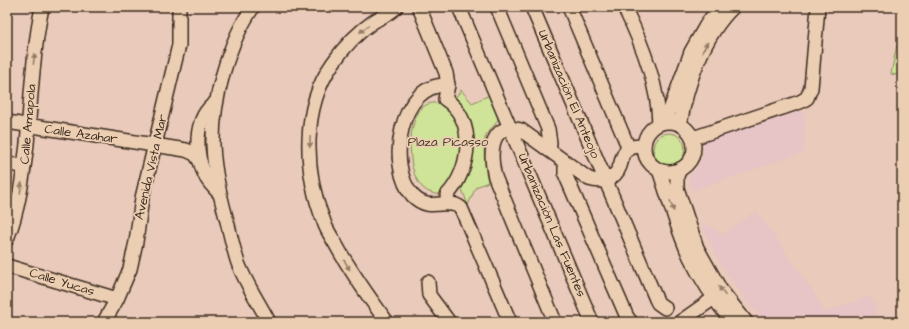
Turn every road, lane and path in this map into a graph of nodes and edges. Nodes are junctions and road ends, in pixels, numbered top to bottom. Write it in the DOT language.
graph roads {
  1 [pos="42,7"];
  2 [pos="179,7"];
  3 [pos="253,7"];
  4 [pos="396,7"];
  5 [pos="420,7"];
  6 [pos="459,7"];
  7 [pos="497,7"];
  8 [pos="532,7"];
  9 [pos="569,7"];
  10 [pos="624,7"];
  11 [pos="720,7"];
  12 [pos="733,7"];
  13 [pos="818,7"];
  14 [pos="653,83"];
  15 [pos="448,85"];
  16 [pos="677,90"];
  17 [pos="216,102"];
  18 [pos="7,122"];
  19 [pos="663,122"];
  20 [pos="680,124"];
  21 [pos="28,126"];
  22 [pos="511,129"];
  23 [pos="693,138"];
  24 [pos="198,140"];
  25 [pos="156,144"];
  26 [pos="644,146"];
  27 [pos="629,149"];
  28 [pos="186,150"];
  29 [pos="548,150"];
  30 [pos="200,161"];
  31 [pos="566,162"];
  32 [pos="7,164"];
  33 [pos="24,166"];
  34 [pos="680,169"];
  35 [pos="659,170"];
  36 [pos="606,180"];
  37 [pos="219,193"];
  38 [pos="448,204"];
  39 [pos="7,239"];
  40 [pos="7,266"];
  41 [pos="428,282"];
  42 [pos="714,298"];
  43 [pos="117,299"];
  44 [pos="665,308"];
  45 [pos="104,322"];
  46 [pos="269,322"];
  47 [pos="387,322"];
  48 [pos="449,322"];
  49 [pos="510,322"];
  50 [pos="555,322"];
  51 [pos="592,322"];
  52 [pos="631,322"];
  53 [pos="680,322"];
  54 [pos="732,322"];
  55 [pos="746,322"];
  21 -- 1 [label="street, Calle Amapola, one-way"];
  2 -- 25 [label="street, Avenida Vista Mar"];
  3 -- 17 [label="street"];
  4 -- 47 [label="street, one-way"];
  5 -- 15 [label="street"];
  6 -- 22 [label="street"];
  7 -- 29 [label="street"];
  8 -- 36 [label="street, Urbanización El Anteojo"];
  9 -- 27 [label="street"];
  10 -- 14 [label="street"];
  11 -- 16 [label="street"];
  20 -- 12 [label="street, one-way"];
  13 -- 23 [label="street"];
  14 -- 16 [label="street"];
  14 -- 19 [label="street"];
  15 -- 38 [label="street"];
  15 -- 38 [label="street"];
  16 -- 19 [label="street"];
  17 -- 24 [label="street"];
  17 -- 37 [label="street"];
  18 -- 21 [label="street, Calle Azahar"];
  19 -- 20 [label="street"];
  19 -- 26 [label="street"];
  20 -- 23 [label="street"];
  21 -- 25 [label="street, Calle Azahar"];
  21 -- 33 [label="street, Calle Amapola"];
  22 -- 29 [label="street"];
  22 -- 50 [label="street"];
  22 -- 51 [label="street, Urbanización Las Fuentes"];
  23 -- 34 [label="street"];
  24 -- 28 [label="street"];
  24 -- 30 [label="street"];
  25 -- 28 [label="street, Calle Azahar"];
  25 -- 43 [label="street, Avenida Vista Mar"];
  26 -- 27 [label="street"];
  26 -- 35 [label="street"];
  27 -- 36 [label="street"];
  28 -- 30 [label="street"];
  29 -- 31 [label="street"];
  30 -- 37 [label="street"];
  31 -- 36 [label="street"];
  31 -- 52 [label="street"];
  32 -- 33 [label="street"];
  39 -- 33 [label="street, Calle Amapola, one-way"];
  34 -- 35 [label="street"];
  55 -- 34 [label="street, one-way"];
  35 -- 42 [label="street, one-way"];
  36 -- 44 [label="street"];
  37 -- 46 [label="street"];
  38 -- 49 [label="street"];
  40 -- 43 [label="street, Calle Yucas"];
  41 -- 48 [label="street"];
  42 -- 53 [label="street"];
  42 -- 54 [label="street"];
  43 -- 45 [label="street, Avenida Vista Mar"];
}
